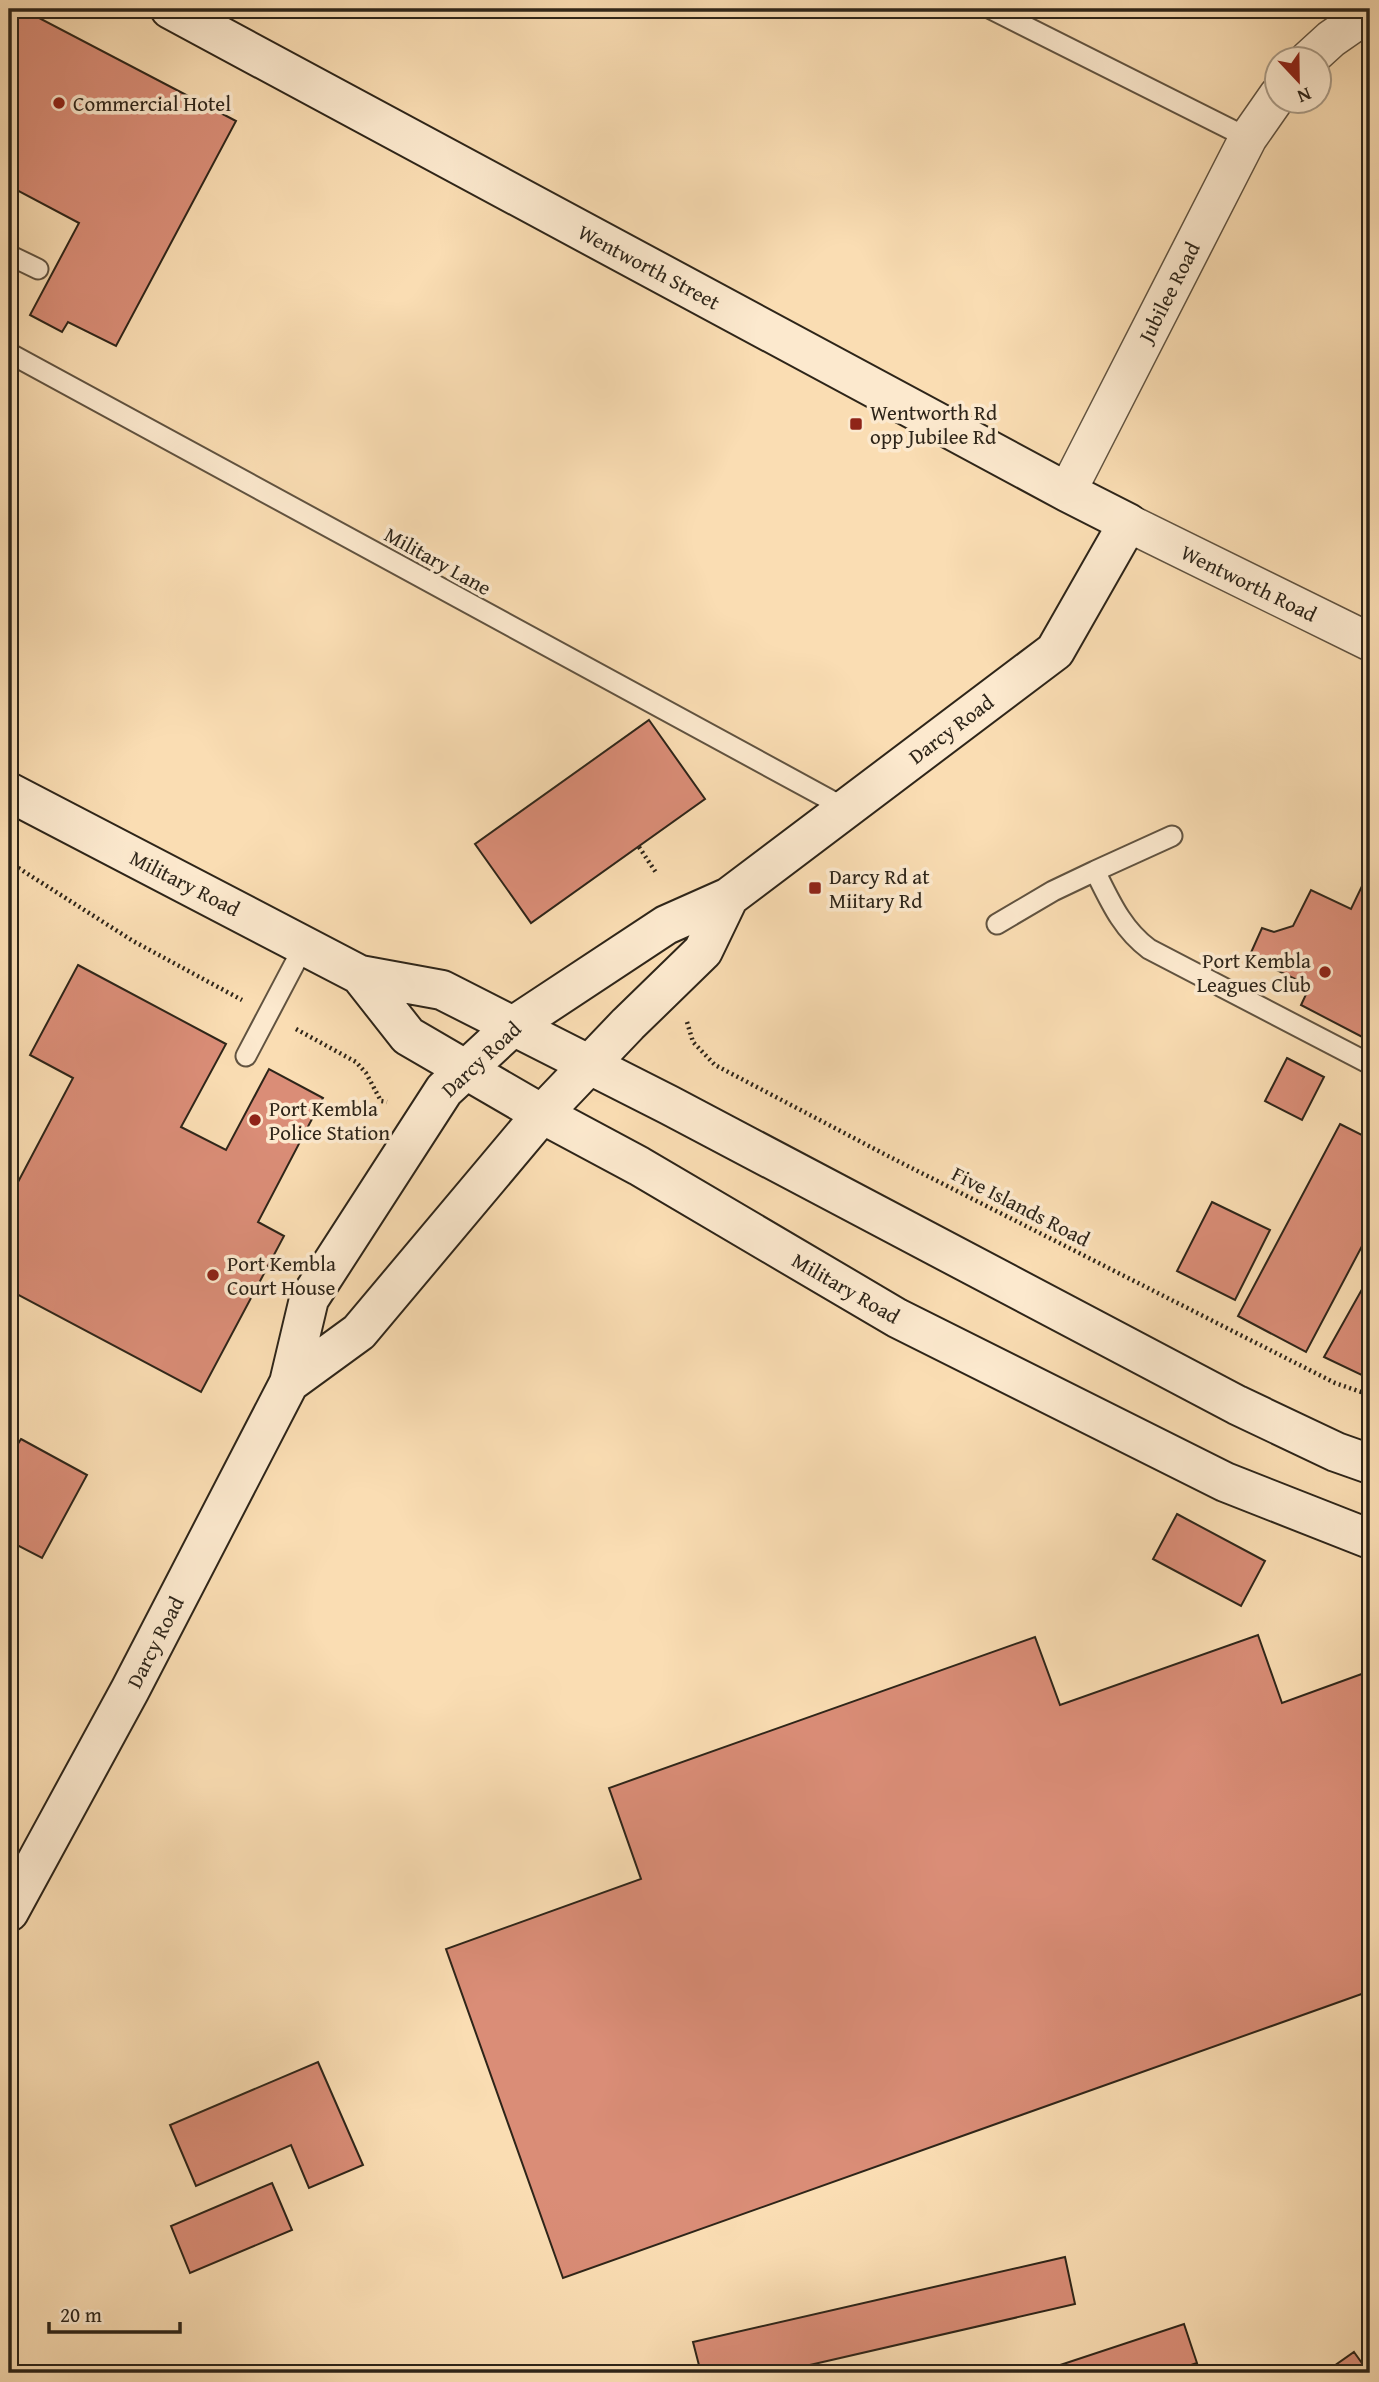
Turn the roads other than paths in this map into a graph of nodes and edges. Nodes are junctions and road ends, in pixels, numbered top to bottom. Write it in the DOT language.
graph roads {
  1 [pos="170,9"];
  2 [pos="991,9"];
  3 [pos="1370,12"];
  4 [pos="1323,46"];
  5 [pos="1264,115"];
  6 [pos="1248,138"];
  7 [pos="9,255"];
  8 [pos="38,269"];
  9 [pos="9,353"];
  10 [pos="1067,492"];
  11 [pos="1128,523"];
  12 [pos="1370,642"];
  13 [pos="9,792"];
  14 [pos="845,808"];
  15 [pos="1172,835"];
  16 [pos="1095,871"];
  17 [pos="729,897"];
  18 [pos="998,924"];
  19 [pos="304,944"];
  20 [pos="360,975"];
  21 [pos="513,1026"];
  22 [pos="246,1056"];
  23 [pos="1370,1064"];
  24 [pos="589,1065"];
  25 [pos="467,1069"];
  26 [pos="542,1114"];
  27 [pos="289,1383"];
  28 [pos="1370,1464"];
  29 [pos="1370,1539"];
  30 [pos="14,1891"];
  1 -- 10 [label="street, Wentworth Street"];
  2 -- 6 [label="lane"];
  3 -- 4 [label="street"];
  5 -- 6 [label="street, Jubilee Road"];
  6 -- 10 [label="street, Jubilee Road"];
  7 -- 8 [label="lane"];
  9 -- 14 [label="lane, Military Lane"];
  10 -- 11 [label="street, Wentworth Street"];
  11 -- 12 [label="street, Wentworth Road"];
  11 -- 14 [label="street, Darcy Road"];
  13 -- 19 [label="street, Military Road"];
  14 -- 17 [label="street, Darcy Road"];
  15 -- 16 [label="lane"];
  16 -- 18 [label="lane"];
  16 -- 23 [label="lane"];
  17 -- 21 [label="street, Darcy Road"];
  17 -- 24 [label="street, Darcy Road"];
  19 -- 20 [label="street, Military Road"];
  19 -- 22 [label="lane"];
  20 -- 21 [label="street, Military Road"];
  20 -- 25 [label="street, Military Road"];
  21 -- 24 [label="street, Military Road"];
  21 -- 25 [label="street, Darcy Road"];
  24 -- 26 [label="street, Darcy Road"];
  24 -- 28 [label="street, Military Road"];
  25 -- 26 [label="street, Military Road"];
  25 -- 27 [label="street, Darcy Road"];
  26 -- 27 [label="street, Darcy Road"];
  26 -- 29 [label="street, Military Road"];
  27 -- 30 [label="street, Darcy Road"];
}
